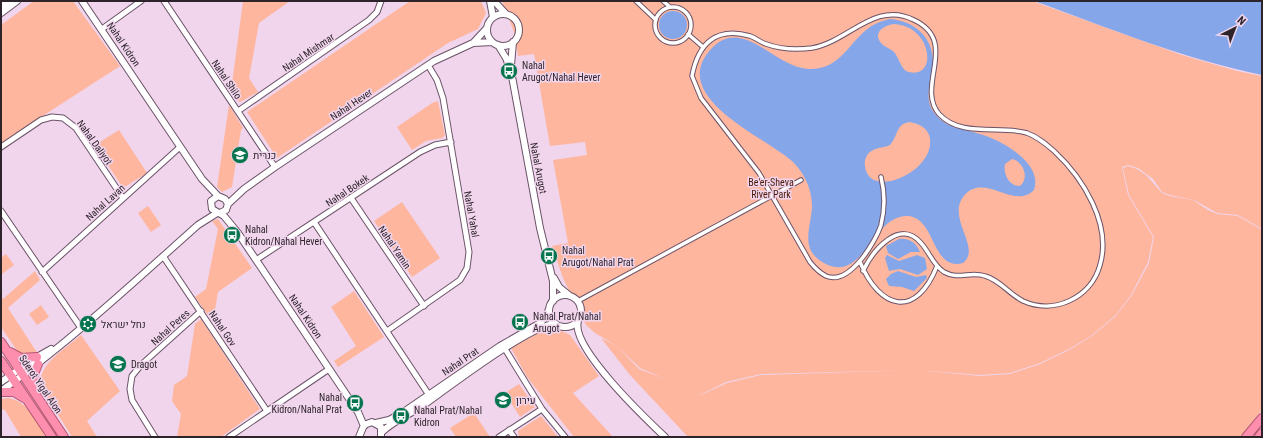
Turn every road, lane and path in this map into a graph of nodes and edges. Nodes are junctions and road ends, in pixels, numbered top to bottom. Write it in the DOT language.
graph roads {
  1 [pos="8,1"];
  2 [pos="17,1"];
  3 [pos="82,1"];
  4 [pos="141,1"];
  5 [pos="164,1"];
  6 [pos="381,1"];
  7 [pos="490,1"];
  8 [pos="494,1"];
  9 [pos="636,1"];
  10 [pos="663,1"];
  11 [pos="1,6"];
  12 [pos="670,8"];
  13 [pos="1,13"];
  14 [pos="506,14"];
  15 [pos="493,18"];
  16 [pos="656,20"];
  17 [pos="487,28"];
  18 [pos="102,29"];
  19 [pos="688,34"];
  20 [pos="492,42"];
  21 [pos="513,42"];
  22 [pos="473,43"];
  23 [pos="498,45"];
  24 [pos="703,47"];
  25 [pos="428,65"];
  26 [pos="511,71"];
  27 [pos="238,111"];
  28 [pos="451,142"];
  29 [pos="1,147"];
  30 [pos="180,147"];
  31 [pos="275,167"];
  32 [pos="881,176"];
  33 [pos="202,179"];
  34 [pos="801,180"];
  35 [pos="244,189"];
  36 [pos="771,195"];
  37 [pos="220,196"];
  38 [pos="123,198"];
  39 [pos="352,198"];
  40 [pos="211,203"];
  41 [pos="227,207"];
  42 [pos="1,211"];
  43 [pos="219,213"];
  44 [pos="314,222"];
  45 [pos="198,225"];
  46 [pos="238,232"];
  47 [pos="163,256"];
  48 [pos="256,260"];
  49 [pos="860,262"];
  50 [pos="937,266"];
  51 [pos="549,269"];
  52 [pos="863,271"];
  53 [pos="42,272"];
  54 [pos="570,296"];
  55 [pos="552,301"];
  56 [pos="578,301"];
  57 [pos="424,306"];
  58 [pos="549,309"];
  59 [pos="200,311"];
  60 [pos="578,321"];
  61 [pos="556,324"];
  62 [pos="568,327"];
  63 [pos="81,328"];
  64 [pos="387,331"];
  65 [pos="582,341"];
  66 [pos="3,344"];
  67 [pos="505,349"];
  68 [pos="1,360"];
  69 [pos="38,360"];
  70 [pos="329,369"];
  71 [pos="21,372"];
  72 [pos="13,378"];
  73 [pos="1,382"];
  74 [pos="1,391"];
  75 [pos="429,395"];
  76 [pos="38,398"];
  77 [pos="29,403"];
  78 [pos="542,409"];
  79 [pos="267,411"];
  80 [pos="358,412"];
  81 [pos="1262,418"];
  82 [pos="374,422"];
  83 [pos="509,430"];
  84 [pos="362,433"];
  85 [pos="1262,433"];
  86 [pos="382,435"];
  87 [pos="52,437"];
  88 [pos="64,437"];
  89 [pos="155,437"];
  90 [pos="229,437"];
  91 [pos="499,437"];
  92 [pos="514,437"];
  93 [pos="565,437"];
  94 [pos="665,437"];
  95 [pos="1246,437"];
  96 [pos="1259,437"];
  1 -- 11 [label="street"];
  2 -- 13 [label="street"];
  3 -- 18 [label="street, Nahal Kidron"];
  4 -- 18 [label="street"];
  5 -- 27 [label="street, Nahal Shilo"];
  6 -- 27 [label="street, Nahal Mishmar"];
  7 -- 15 [label="street"];
  8 -- 14 [label="street"];
  9 -- 16 [label="street"];
  10 -- 12 [label="street"];
  12 -- 16 [label="street"];
  12 -- 19 [label="street"];
  14 -- 15 [label="street"];
  14 -- 21 [label="street"];
  15 -- 17 [label="street"];
  16 -- 19 [label="street"];
  17 -- 20 [label="street"];
  17 -- 22 [label="street, Nahal Hever"];
  18 -- 30 [label="street, Nahal Kidron"];
  19 -- 24 [label="street"];
  20 -- 22 [label="street, Nahal Hever"];
  20 -- 23 [label="street"];
  21 -- 23 [label="street"];
  21 -- 26 [label="street, Nahal Arugot"];
  22 -- 25 [label="street, Nahal Hever"];
  23 -- 26 [label="street, Nahal Arugot"];
  24 -- 36 [label="street"];
  24 -- 50 [label="street"];
  25 -- 28 [label="street, Nahal Yahal"];
  25 -- 31 [label="street, Nahal Hever"];
  26 -- 51 [label="street, Nahal Arugot"];
  27 -- 31 [label="street, Nahal Shilo"];
  28 -- 39 [label="street, Nahal Bokek"];
  28 -- 57 [label="street, Nahal Yahal"];
  29 -- 38 [label="street, Nahal Daliyot"];
  30 -- 33 [label="street, Nahal Kidron"];
  30 -- 38 [label="street, Nahal Lavan"];
  31 -- 35 [label="street, Nahal Hever"];
  32 -- 49 [label="street"];
  33 -- 37 [label="street, Nahal Kidron"];
  33 -- 40 [label="street, Nahal Kidron"];
  34 -- 36 [label="street"];
  35 -- 37 [label="street, Nahal Hever"];
  35 -- 41 [label="street, Nahal Hever"];
  36 -- 49 [label="street"];
  36 -- 56 [label="street"];
  37 -- 40 [label="street"];
  37 -- 41 [label="street"];
  38 -- 53 [label="street, Nahal Lavan"];
  39 -- 44 [label="street, Nahal Bokek"];
  39 -- 57 [label="street, Nahal Yamin"];
  40 -- 43 [label="street"];
  40 -- 45 [label="street"];
  41 -- 43 [label="street"];
  41 -- 46 [label="street, Nahal Kidron"];
  42 -- 53 [label="street"];
  43 -- 45 [label="street"];
  43 -- 46 [label="street, Nahal Kidron"];
  44 -- 48 [label="street, Nahal Bokek"];
  44 -- 64 [label="street"];
  45 -- 47 [label="street"];
  46 -- 48 [label="street, Nahal Kidron"];
  47 -- 59 [label="street, Nahal Gov"];
  47 -- 63 [label="street"];
  48 -- 70 [label="street, Nahal Kidron"];
  49 -- 52 [label="street"];
  50 -- 52 [label="street"];
  50 -- 52 [label="street"];
  51 -- 54 [label="street, Nahal Arugot"];
  51 -- 55 [label="street, Nahal Arugot"];
  53 -- 63 [label="street"];
  54 -- 55 [label="street"];
  54 -- 56 [label="street"];
  55 -- 58 [label="street"];
  56 -- 60 [label="street"];
  57 -- 64 [label="street, Nahal Yahal"];
  58 -- 61 [label="street"];
  58 -- 75 [label="street, Nahal Prat"];
  59 -- 79 [label="street, Nahal Gov"];
  59 -- 89 [label="street, Nahal Peres"];
  60 -- 62 [label="street"];
  60 -- 65 [label="street"];
  61 -- 62 [label="street"];
  61 -- 67 [label="street, Nahal Prat"];
  62 -- 65 [label="street"];
  63 -- 69 [label="street"];
  64 -- 75 [label="street"];
  65 -- 94 [label="street"];
  66 -- 69 [label="highway"];
  66 -- 71 [label="highway, Sderot Yigal Alon"];
  67 -- 78 [label="street"];
  67 -- 86 [label="street, Nahal Prat"];
  68 -- 72 [label="highway, Sderot Yigal Alon"];
  69 -- 71 [label="street"];
  69 -- 76 [label="highway"];
  70 -- 79 [label="street"];
  70 -- 80 [label="street, Nahal Kidron"];
  71 -- 72 [label="street"];
  71 -- 76 [label="highway, Sderot Yigal Alon"];
  72 -- 73 [label="street"];
  72 -- 74 [label="street"];
  72 -- 77 [label="highway, Sderot Yigal Alon"];
  74 -- 77 [label="highway"];
  75 -- 82 [label="street, Nahal Prat"];
  76 -- 88 [label="highway, Sderot Yigal Alon"];
  77 -- 87 [label="highway, Sderot Yigal Alon"];
  78 -- 83 [label="street"];
  78 -- 93 [label="street"];
  79 -- 90 [label="street"];
  80 -- 82 [label="street, Nahal Kidron"];
  80 -- 84 [label="street, Nahal Kidron"];
  81 -- 95 [label="highway"];
  82 -- 84 [label="street, Nahal Prat"];
  82 -- 86 [label="street"];
  83 -- 91 [label="street"];
  83 -- 92 [label="street"];
  85 -- 96 [label="highway"];
}
